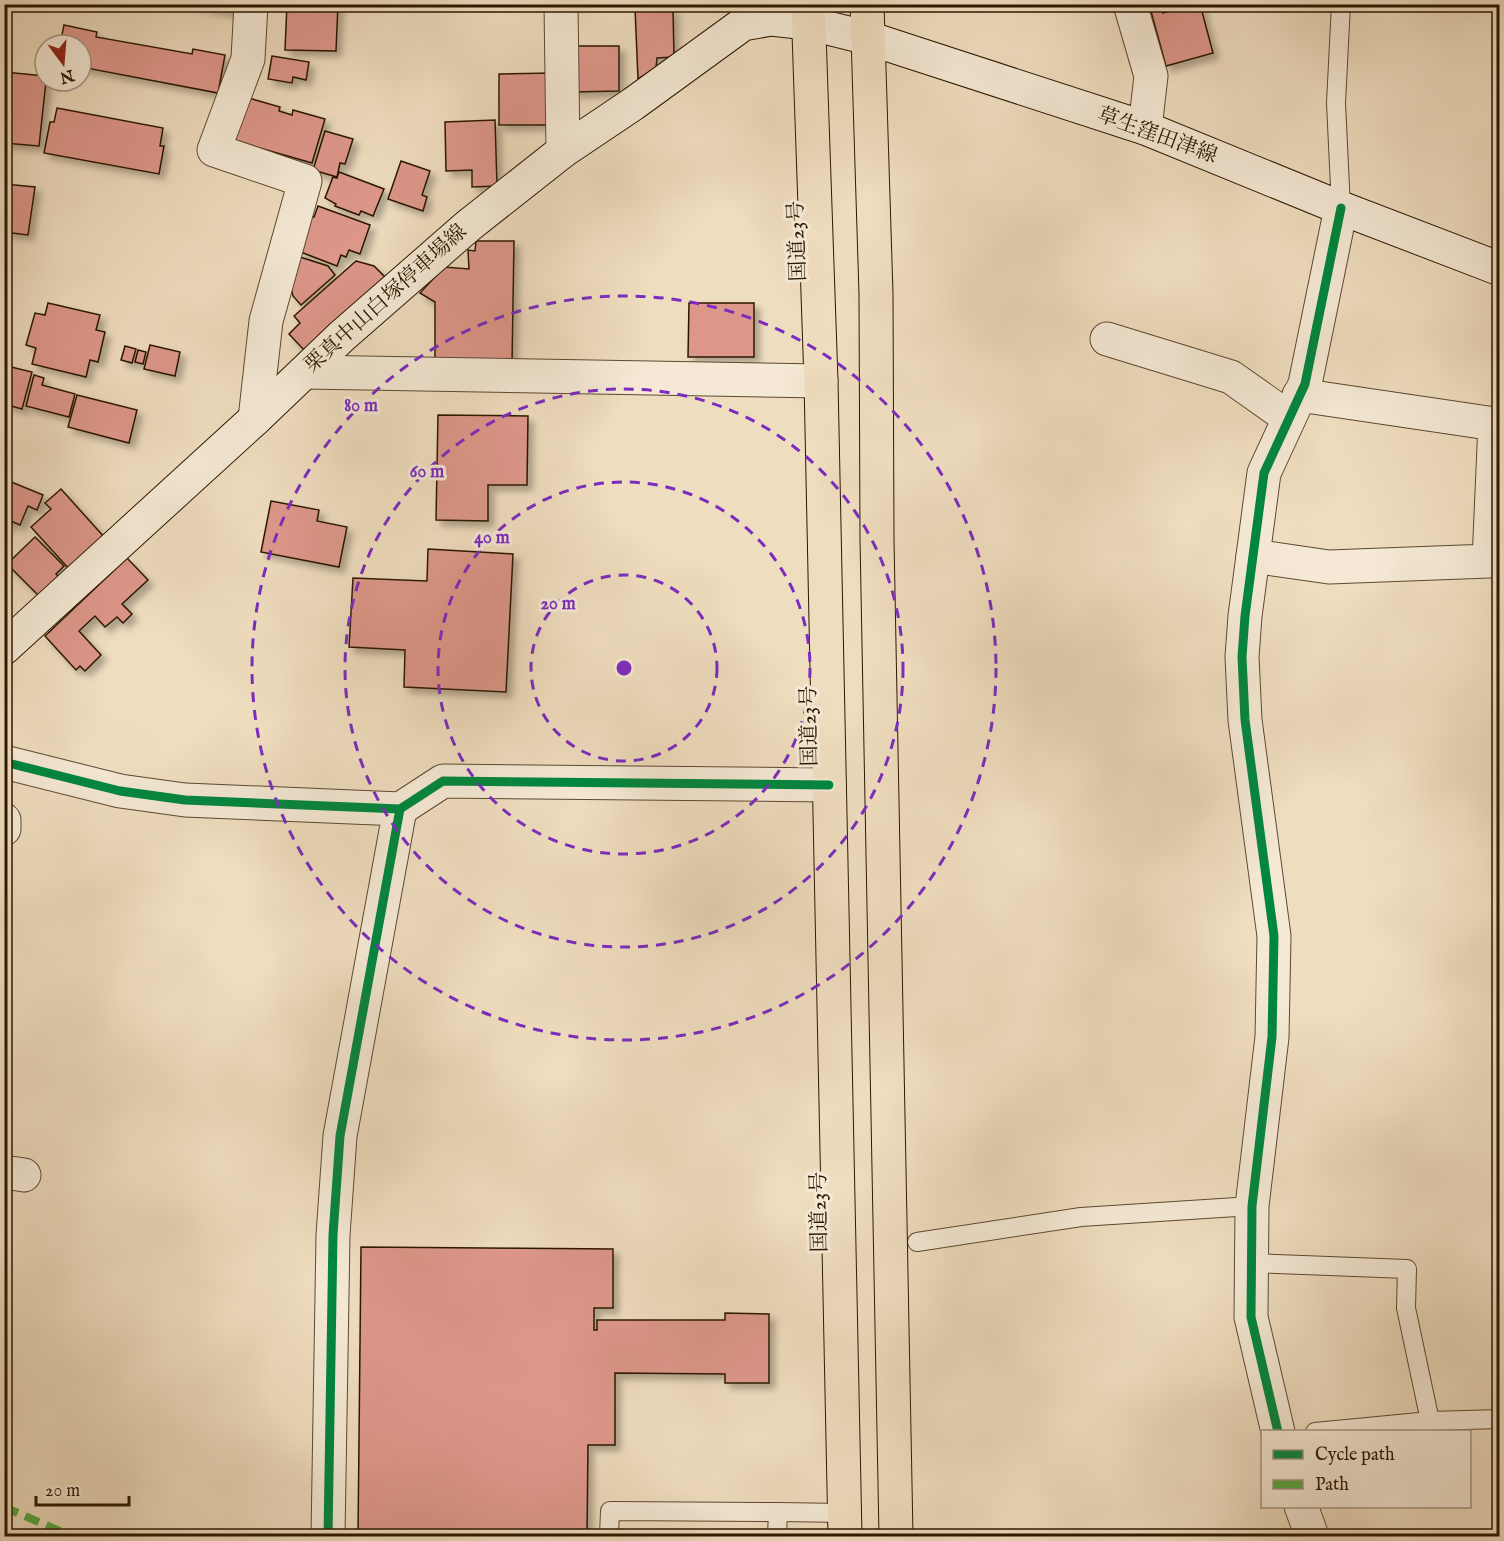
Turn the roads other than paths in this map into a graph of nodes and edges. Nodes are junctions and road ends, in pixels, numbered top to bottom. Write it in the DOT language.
graph roads {
  1 [pos="251,4"];
  2 [pos="561,4"];
  3 [pos="867,4"];
  4 [pos="1130,4"];
  5 [pos="1341,4"];
  6 [pos="808,14"];
  7 [pos="868,38"];
  8 [pos="1145,128"];
  9 [pos="563,150"];
  10 [pos="1341,208"];
  11 [pos="1500,269"];
  12 [pos="1107,339"];
  13 [pos="305,372"];
  14 [pos="821,381"];
  15 [pos="1294,406"];
  16 [pos="255,419"];
  17 [pos="1253,556"];
  18 [pos="4,648"];
  19 [pos="4,762"];
  20 [pos="829,785"];
  21 [pos="400,809"];
  22 [pos="4,820"];
  23 [pos="4,829"];
  24 [pos="1252,1206"];
  25 [pos="917,1242"];
  26 [pos="1252,1263"];
  27 [pos="1500,1419"];
  28 [pos="1430,1421"];
  29 [pos="1278,1430"];
  30 [pos="1326,1430"];
  31 [pos="1302,1508"];
  32 [pos="778,1512"];
  33 [pos="845,1525"];
  34 [pos="328,1536"];
  35 [pos="609,1536"];
  36 [pos="777,1536"];
  37 [pos="896,1536"];
  38 [pos="1312,1536"];
  1 -- 16 [label="street"];
  2 -- 9 [label="street"];
  3 -- 7 [label="highway"];
  4 -- 8 [label="street"];
  5 -- 10 [label="lane"];
  6 -- 7 [label="street, 草生窪田津線"];
  6 -- 9 [label="street, 栗真中山白塚停車場線"];
  6 -- 14 [label="highway, 国道23号"];
  7 -- 8 [label="street, 草生窪田津線"];
  7 -- 37 [label="highway"];
  8 -- 10 [label="street, 草生窪田津線"];
  9 -- 13 [label="street, 栗真中山白塚停車場線"];
  10 -- 11 [label="street, 草生窪田津線"];
  10 -- 15 [label="street"];
  12 -- 15 [label="street"];
  13 -- 14 [label="street"];
  13 -- 16 [label="street, 栗真中山白塚停車場線"];
  14 -- 20 [label="highway, 国道23号"];
  15 -- 17 [label="street"];
  15 -- 17 [label="street"];
  16 -- 18 [label="street, 栗真中山白塚停車場線"];
  17 -- 24 [label="street"];
  19 -- 21 [label="street"];
  20 -- 21 [label="street"];
  20 -- 33 [label="highway, 国道23号"];
  21 -- 34 [label="street"];
  22 -- 23 [label="street"];
  24 -- 25 [label="lane"];
  24 -- 26 [label="street"];
  26 -- 28 [label="lane"];
  26 -- 29 [label="street"];
  27 -- 28 [label="lane"];
  28 -- 30 [label="lane"];
  31 -- 38 [label="street"];
  32 -- 33 [label="lane"];
  32 -- 35 [label="lane"];
  32 -- 36 [label="lane"];
}
